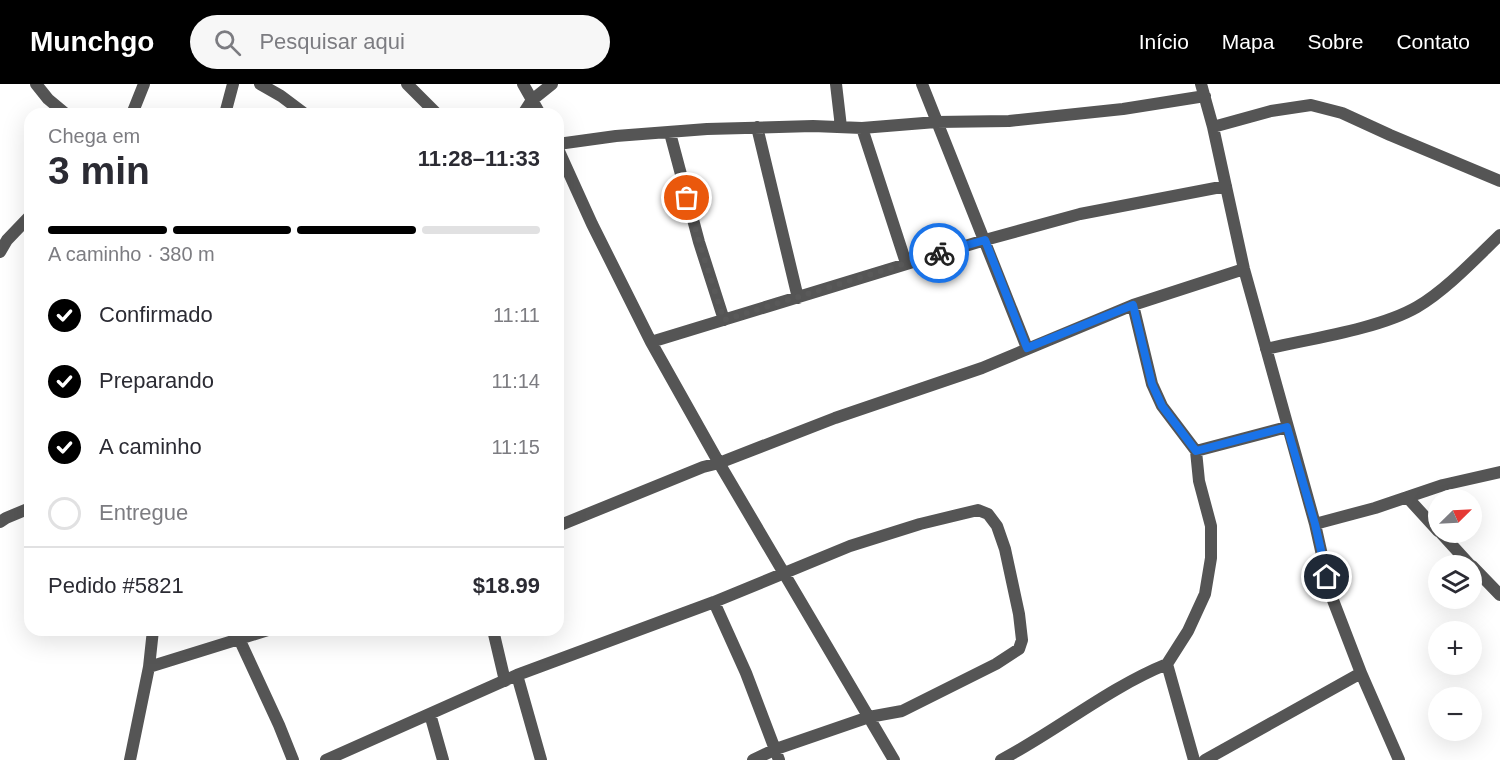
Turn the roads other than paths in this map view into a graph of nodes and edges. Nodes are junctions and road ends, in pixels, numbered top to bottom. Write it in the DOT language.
graph roads {
  1 [pos="36,84"];
  2 [pos="144,84"];
  3 [pos="233,84"];
  4 [pos="260,84"];
  5 [pos="407,84"];
  6 [pos="524,84"];
  7 [pos="552,84"];
  8 [pos="836,84"];
  9 [pos="922,84"];
  10 [pos="1203,90"];
  11 [pos="532,100"];
  12 [pos="59,108"];
  13 [pos="134,108"];
  14 [pos="227,108"];
  15 [pos="297,108"];
  16 [pos="431,108"];
  17 [pos="527,108"];
  18 [pos="537,108"];
  19 [pos="936,122"];
  20 [pos="757,127"];
  21 [pos="841,127"];
  22 [pos="1213,127"];
  23 [pos="862,129"];
  24 [pos="670,133"];
  25 [pos="564,146"];
  26 [pos="564,161"];
  27 [pos="1500,181"];
  28 [pos="1226,186"];
  29 [pos="24,221"];
  30 [pos="1500,235"];
  31 [pos="4,237"];
  32 [pos="985,240"];
  33 [pos="0,252"];
  34 [pos="906,263"];
  35 [pos="1244,268"];
  36 [pos="798,298"];
  37 [pos="1133,305"];
  38 [pos="724,320"];
  39 [pos="651,342"];
  40 [pos="1027,348"];
  41 [pos="1266,349"];
  42 [pos="1287,427"];
  43 [pos="1196,451"];
  44 [pos="719,463"];
  45 [pos="1500,472"];
  46 [pos="1407,497"];
  47 [pos="24,511"];
  48 [pos="1428,520"];
  49 [pos="0,522"];
  50 [pos="564,524"];
  51 [pos="1315,524"];
  52 [pos="1449,543"];
  53 [pos="1461,555"];
  54 [pos="784,574"];
  55 [pos="1482,577"];
  56 [pos="1500,595"];
  57 [pos="714,602"];
  58 [pos="152,636"];
  59 [pos="233,636"];
  60 [pos="236,636"];
  61 [pos="494,636"];
  62 [pos="1167,664"];
  63 [pos="149,667"];
  64 [pos="1360,673"];
  65 [pos="517,675"];
  66 [pos="505,681"];
  67 [pos="430,714"];
  68 [pos="869,717"];
  69 [pos="777,754"];
  70 [pos="130,760"];
  71 [pos="293,760"];
  72 [pos="326,760"];
  73 [pos="443,760"];
  74 [pos="542,760"];
  75 [pos="753,760"];
  76 [pos="894,760"];
  77 [pos="1001,760"];
  78 [pos="1194,760"];
  79 [pos="1205,760"];
  80 [pos="1399,760"];
  1 -- 12 [label="street"];
  2 -- 13 [label="street"];
  3 -- 14 [label="street"];
  4 -- 15 [label="street"];
  5 -- 16 [label="street"];
  6 -- 11 [label="street"];
  7 -- 11 [label="street"];
  8 -- 21 [label="street"];
  9 -- 19 [label="street"];
  10 -- 19 [label="street"];
  10 -- 22 [label="street"];
  11 -- 17 [label="street"];
  11 -- 18 [label="street"];
  19 -- 23 [label="street"];
  19 -- 32 [label="street"];
  20 -- 21 [label="street"];
  20 -- 24 [label="street"];
  20 -- 36 [label="street"];
  21 -- 23 [label="street"];
  22 -- 27 [label="street"];
  22 -- 28 [label="street"];
  23 -- 34 [label="street"];
  24 -- 25 [label="street"];
  24 -- 38 [label="street"];
  26 -- 39 [label="street"];
  28 -- 32 [label="street"];
  28 -- 35 [label="street"];
  29 -- 31 [label="street"];
  30 -- 41 [label="street"];
  31 -- 33 [label="street"];
  32 -- 34 [label="street"];
  32 -- 40 [label="street"];
  34 -- 36 [label="street"];
  35 -- 37 [label="street"];
  35 -- 41 [label="street"];
  36 -- 38 [label="street"];
  37 -- 40 [label="street"];
  37 -- 43 [label="street"];
  38 -- 39 [label="street"];
  39 -- 44 [label="street"];
  40 -- 44 [label="street"];
  41 -- 42 [label="street"];
  42 -- 43 [label="street"];
  42 -- 51 [label="street"];
  43 -- 62 [label="street"];
  44 -- 50 [label="street"];
  44 -- 54 [label="street"];
  45 -- 46 [label="street"];
  46 -- 48 [label="street"];
  46 -- 51 [label="street"];
  47 -- 49 [label="street"];
  51 -- 64 [label="street"];
  52 -- 53 [label="street"];
  54 -- 57 [label="street"];
  54 -- 68 [label="street"];
  54 -- 68 [label="street"];
  55 -- 56 [label="street"];
  57 -- 65 [label="street"];
  57 -- 69 [label="street"];
  58 -- 63 [label="street"];
  59 -- 63 [label="street"];
  60 -- 71 [label="street"];
  61 -- 66 [label="street"];
  62 -- 77 [label="street"];
  62 -- 78 [label="street"];
  63 -- 70 [label="street"];
  64 -- 79 [label="street"];
  64 -- 80 [label="street"];
  65 -- 66 [label="street"];
  65 -- 74 [label="street"];
  66 -- 67 [label="street"];
  67 -- 72 [label="street"];
  67 -- 73 [label="street"];
  68 -- 69 [label="street"];
  68 -- 76 [label="street"];
  69 -- 75 [label="street"];
}
